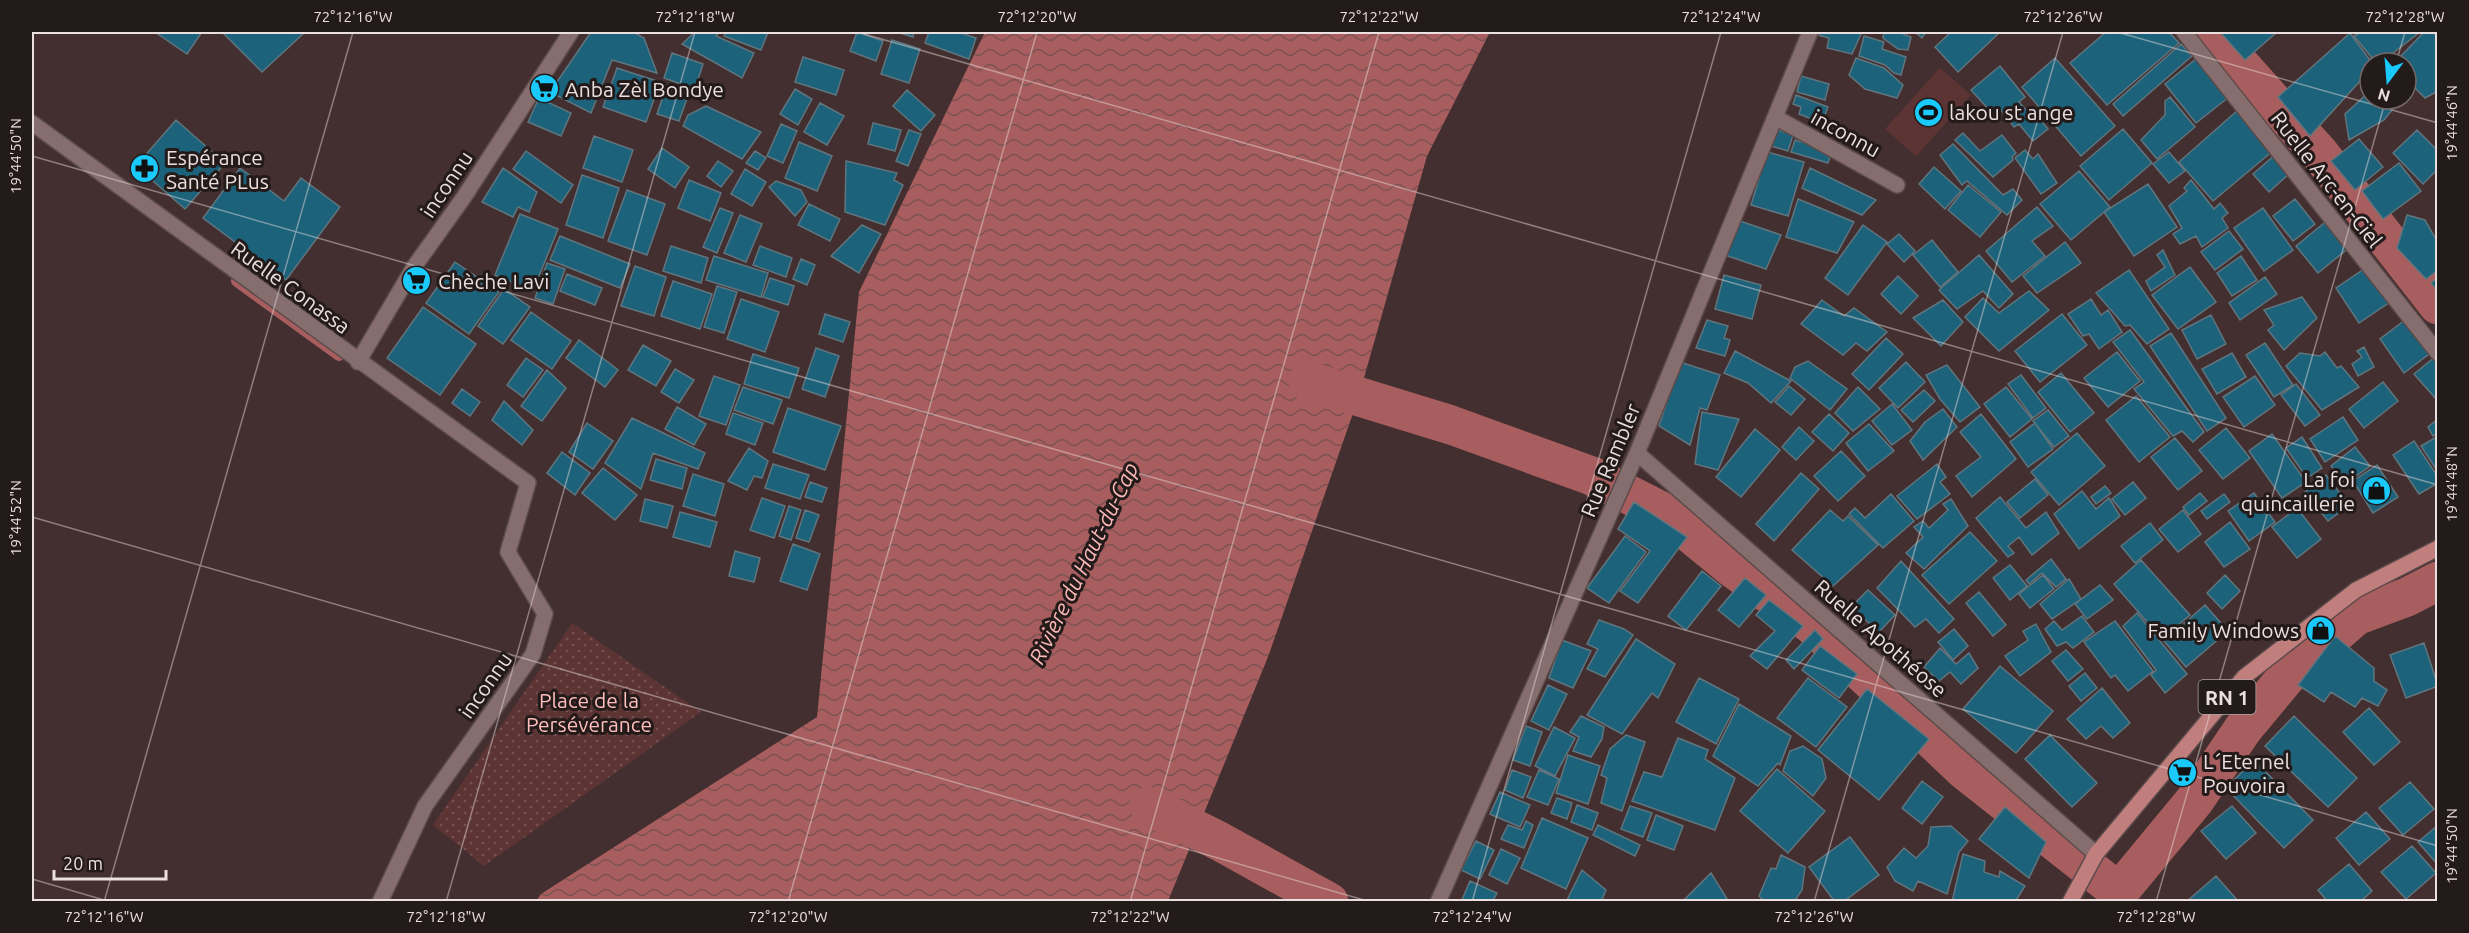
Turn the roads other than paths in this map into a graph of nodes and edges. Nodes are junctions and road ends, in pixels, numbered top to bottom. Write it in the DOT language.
graph roads {
  1 [pos="571,32"];
  2 [pos="1810,32"];
  3 [pos="2184,32"];
  4 [pos="1775,117"];
  5 [pos="32,123"];
  6 [pos="1897,185"];
  7 [pos="2438,353"];
  8 [pos="358,362"];
  9 [pos="1637,453"];
  10 [pos="528,483"];
  11 [pos="2438,548"];
  12 [pos="2097,854"];
  13 [pos="380,902"];
  14 [pos="1438,902"];
  15 [pos="2070,902"];
  1 -- 8 [label="street, inconnu"];
  2 -- 4 [label="street, Rue Rambler"];
  3 -- 7 [label="street, Ruelle Arc-en-Ciel"];
  4 -- 6 [label="street, inconnu"];
  4 -- 9 [label="street, Rue Rambler"];
  5 -- 8 [label="street, Ruelle Conassa"];
  8 -- 10 [label="street, Ruelle Conassa"];
  9 -- 12 [label="street, Ruelle Apothéose"];
  9 -- 14 [label="street, Rue Rambler"];
  10 -- 13 [label="street, inconnu"];
  11 -- 12 [label="main road, RN 1"];
  12 -- 15 [label="main road, RN 1"];
}
